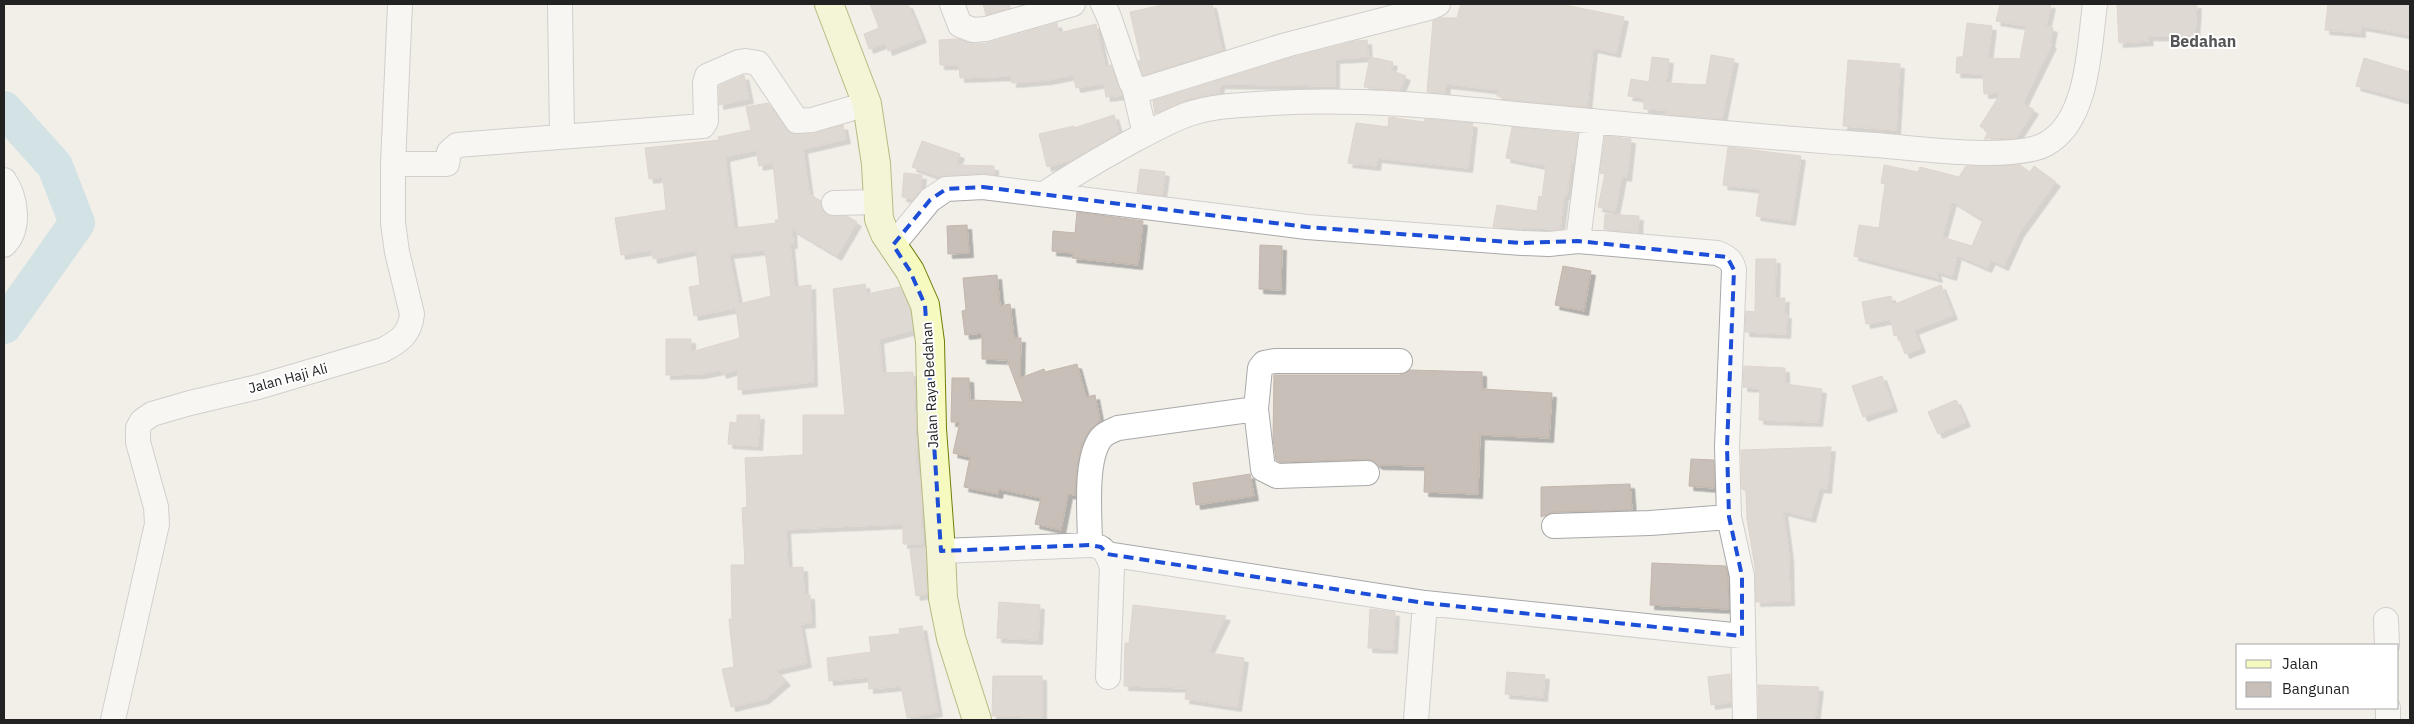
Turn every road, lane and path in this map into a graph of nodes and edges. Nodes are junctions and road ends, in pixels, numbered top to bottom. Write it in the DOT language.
graph roads {
  1 [pos="400,4"];
  2 [pos="560,4"];
  3 [pos="828,4"];
  4 [pos="952,4"];
  5 [pos="1073,4"];
  6 [pos="1103,4"];
  7 [pos="1438,4"];
  8 [pos="2095,4"];
  9 [pos="1134,87"];
  10 [pos="867,104"];
  11 [pos="1593,121"];
  12 [pos="1145,134"];
  13 [pos="562,135"];
  14 [pos="393,164"];
  15 [pos="4,180"];
  16 [pos="1044,194"];
  17 [pos="877,202"];
  18 [pos="834,203"];
  19 [pos="1578,241"];
  20 [pos="5,243"];
  21 [pos="893,244"];
  22 [pos="1400,361"];
  23 [pos="1256,409"];
  24 [pos="1367,473"];
  25 [pos="1729,517"];
  26 [pos="1554,526"];
  27 [pos="1099,550"];
  28 [pos="942,551"];
  29 [pos="1425,603"];
  30 [pos="2386,620"];
  31 [pos="1742,636"];
  32 [pos="2387,644"];
  33 [pos="1108,677"];
  34 [pos="113,720"];
  35 [pos="977,720"];
  36 [pos="1416,720"];
  37 [pos="1745,720"];
  1 -- 14 [label="street, Jalan Haji Ali"];
  2 -- 13 [label="street"];
  3 -- 10 [label="street, Jalan Raya Bedahan"];
  4 -- 5 [label="street"];
  6 -- 9 [label="street"];
  7 -- 9 [label="street"];
  8 -- 11 [label="street"];
  9 -- 12 [label="street"];
  10 -- 13 [label="street"];
  10 -- 17 [label="street, Jalan Raya Bedahan"];
  11 -- 12 [label="street"];
  11 -- 19 [label="street"];
  12 -- 16 [label="street"];
  13 -- 14 [label="street"];
  14 -- 34 [label="street, Jalan Haji Ali"];
  15 -- 20 [label="street"];
  16 -- 19 [label="street"];
  16 -- 21 [label="street"];
  17 -- 18 [label="street"];
  17 -- 21 [label="street, Jalan Raya Bedahan"];
  19 -- 25 [label="street"];
  21 -- 28 [label="street, Jalan Raya Bedahan"];
  22 -- 23 [label="street"];
  23 -- 24 [label="street"];
  23 -- 27 [label="street"];
  25 -- 26 [label="street"];
  25 -- 31 [label="street"];
  27 -- 28 [label="street"];
  27 -- 29 [label="street"];
  27 -- 33 [label="street"];
  28 -- 35 [label="street, Jalan Raya Bedahan"];
  29 -- 31 [label="street"];
  29 -- 36 [label="street"];
  30 -- 32 [label="street"];
  31 -- 37 [label="street"];
}
